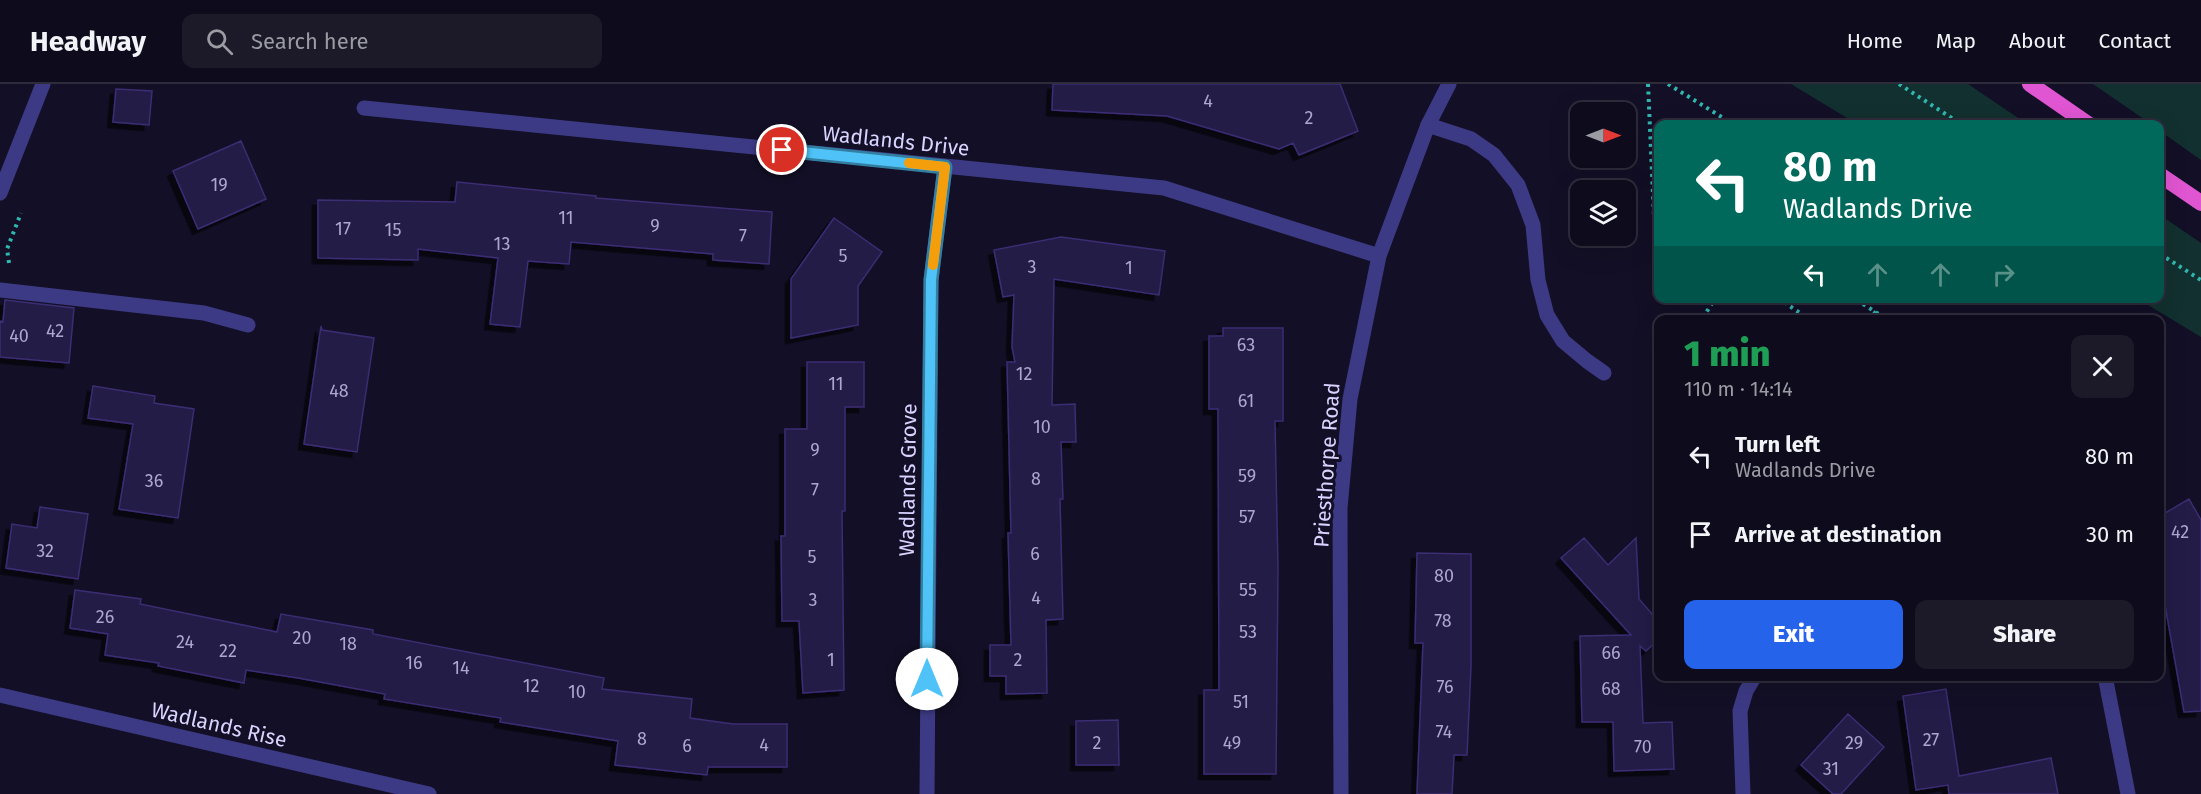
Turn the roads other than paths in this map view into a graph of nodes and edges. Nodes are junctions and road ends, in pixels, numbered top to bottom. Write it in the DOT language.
graph roads {
  1 [pos="43,84"];
  2 [pos="1449,84"];
  3 [pos="2030,84"];
  4 [pos="364,108"];
  5 [pos="2082,120"];
  6 [pos="1428,125"];
  7 [pos="945,167"];
  8 [pos="2164,177"];
  9 [pos="0,193"];
  10 [pos="2201,203"];
  11 [pos="1379,256"];
  12 [pos="0,290"];
  13 [pos="248,325"];
  14 [pos="1604,373"];
  15 [pos="1752,681"];
  16 [pos="2106,681"];
  17 [pos="0,694"];
  18 [pos="429,794"];
  19 [pos="927,794"];
  20 [pos="1341,794"];
  21 [pos="1743,794"];
  22 [pos="2128,794"];
  1 -- 9 [label="street"];
  2 -- 6 [label="street, Priesthorpe Road"];
  3 -- 5 [label="highway"];
  4 -- 7 [label="street, Wadlands Drive"];
  6 -- 11 [label="street, Priesthorpe Road"];
  6 -- 14 [label="street"];
  7 -- 11 [label="street, Wadlands Drive"];
  7 -- 19 [label="street, Wadlands Grove"];
  8 -- 10 [label="highway"];
  11 -- 20 [label="street, Priesthorpe Road"];
  12 -- 13 [label="street"];
  15 -- 21 [label="street"];
  16 -- 22 [label="street"];
  17 -- 18 [label="street, Wadlands Rise"];
}
